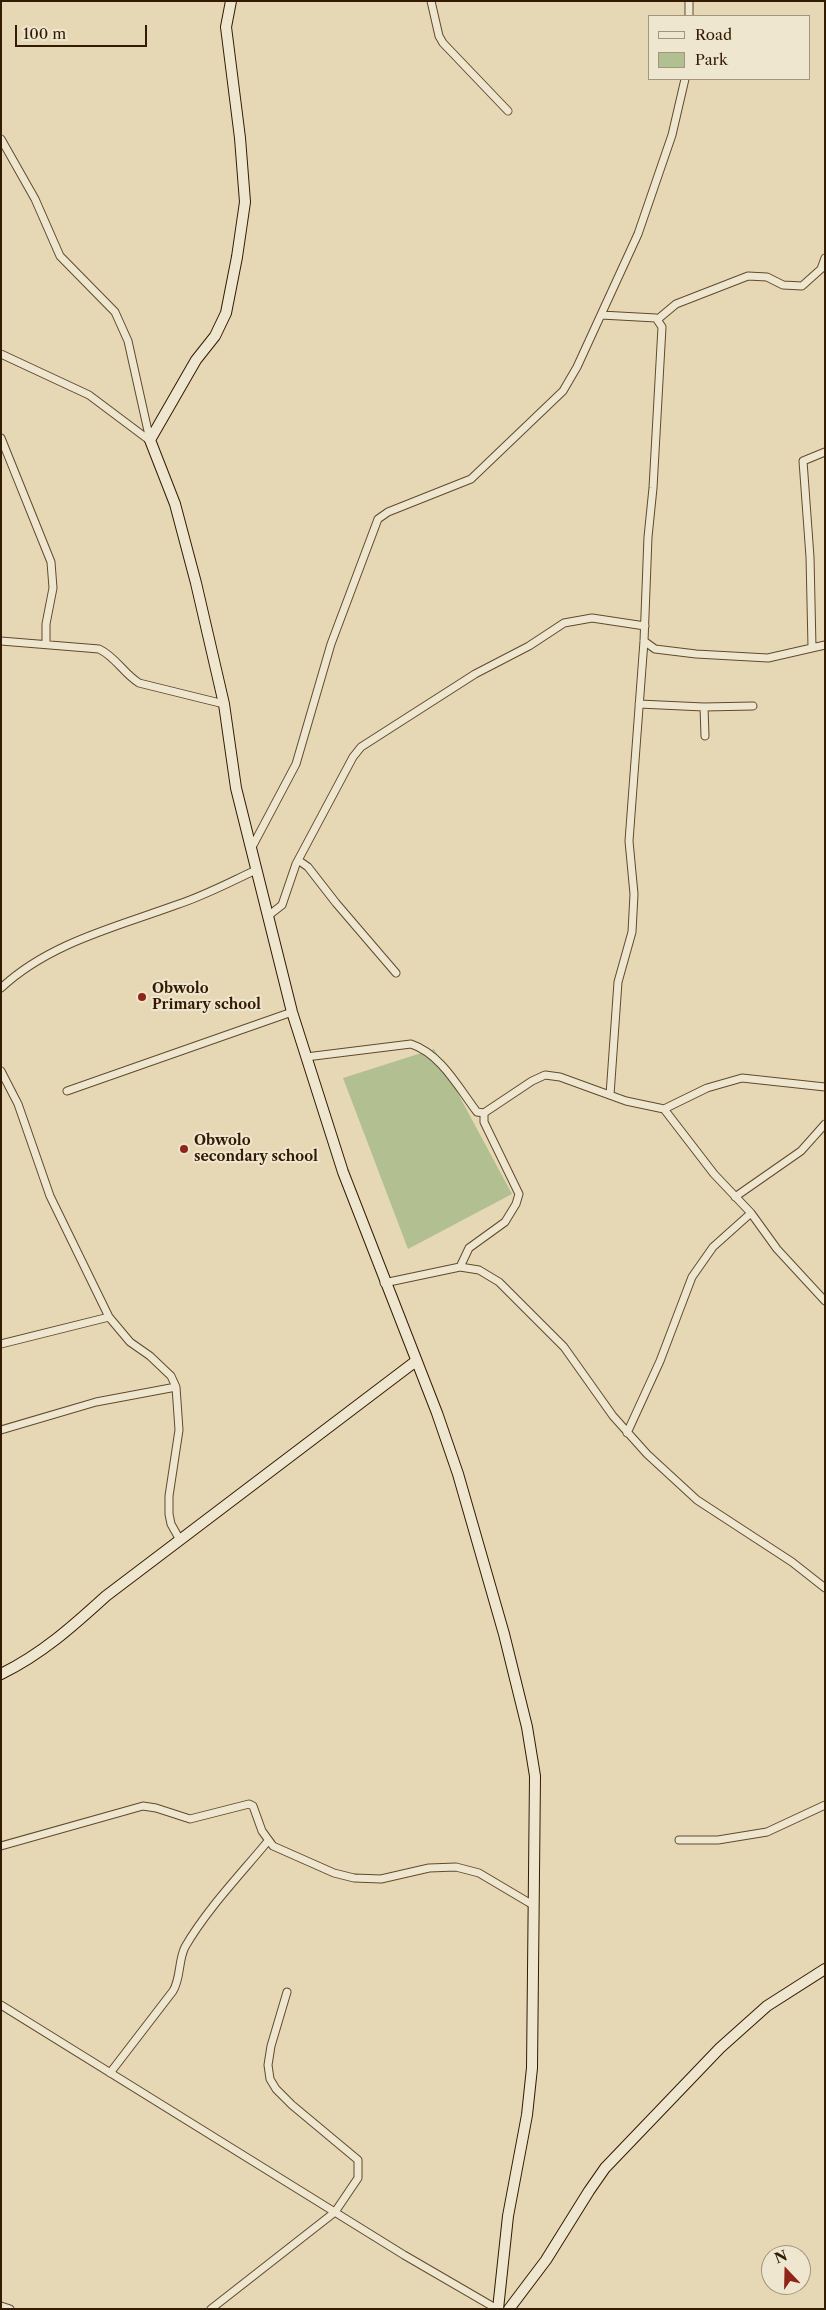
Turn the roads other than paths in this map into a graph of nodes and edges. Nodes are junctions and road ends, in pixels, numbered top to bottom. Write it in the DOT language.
graph roads {
  1 [pos="232,1"];
  2 [pos="432,1"];
  3 [pos="689,1"];
  4 [pos="689,15"];
  5 [pos="685,80"];
  6 [pos="508,111"];
  7 [pos="1,139"];
  8 [pos="825,258"];
  9 [pos="823,270"];
  10 [pos="601,315"];
  11 [pos="658,319"];
  12 [pos="1,354"];
  13 [pos="1,438"];
  14 [pos="150,440"];
  15 [pos="825,452"];
  16 [pos="645,626"];
  17 [pos="1,641"];
  18 [pos="644,641"];
  19 [pos="46,644"];
  20 [pos="825,645"];
  21 [pos="812,647"];
  22 [pos="224,704"];
  23 [pos="639,704"];
  24 [pos="753,706"];
  25 [pos="704,708"];
  26 [pos="705,736"];
  27 [pos="252,849"];
  28 [pos="298,860"];
  29 [pos="256,870"];
  30 [pos="268,916"];
  31 [pos="396,974"];
  32 [pos="1,988"];
  33 [pos="292,1012"];
  34 [pos="306,1056"];
  35 [pos="1,1071"];
  36 [pos="825,1087"];
  37 [pos="67,1091"];
  38 [pos="610,1095"];
  39 [pos="664,1109"];
  40 [pos="484,1113"];
  41 [pos="825,1124"];
  42 [pos="735,1197"];
  43 [pos="751,1213"];
  44 [pos="460,1267"];
  45 [pos="384,1283"];
  46 [pos="825,1301"];
  47 [pos="109,1317"];
  48 [pos="1,1344"];
  49 [pos="416,1361"];
  50 [pos="176,1387"];
  51 [pos="1,1430"];
  52 [pos="627,1433"];
  53 [pos="180,1540"];
  54 [pos="825,1588"];
  55 [pos="1,1674"];
  56 [pos="825,1805"];
  57 [pos="680,1840"];
  58 [pos="268,1841"];
  59 [pos="1,1846"];
  60 [pos="533,1906"];
  61 [pos="825,1969"];
  62 [pos="287,1992"];
  63 [pos="1,2005"];
  64 [pos="110,2073"];
  65 [pos="335,2212"];
  66 [pos="1,2306"];
  67 [pos="10,2309"];
  68 [pos="211,2309"];
  69 [pos="498,2309"];
  70 [pos="510,2309"];
  1 -- 14 [label="street"];
  2 -- 6 [label="street"];
  3 -- 4 [label="street"];
  5 -- 10 [label="street"];
  7 -- 14 [label="street"];
  8 -- 9 [label="street"];
  9 -- 11 [label="street"];
  10 -- 11 [label="street"];
  10 -- 27 [label="street"];
  11 -- 16 [label="street"];
  12 -- 14 [label="street"];
  13 -- 19 [label="street"];
  14 -- 22 [label="street"];
  15 -- 21 [label="street"];
  16 -- 18 [label="street"];
  16 -- 28 [label="street"];
  17 -- 19 [label="street"];
  18 -- 21 [label="street"];
  18 -- 23 [label="street"];
  19 -- 22 [label="street"];
  20 -- 21 [label="street"];
  22 -- 27 [label="street"];
  23 -- 25 [label="street"];
  23 -- 38 [label="street"];
  24 -- 25 [label="street"];
  25 -- 26 [label="street"];
  27 -- 29 [label="street"];
  28 -- 30 [label="street"];
  28 -- 31 [label="street"];
  29 -- 30 [label="street"];
  29 -- 32 [label="street"];
  30 -- 33 [label="street"];
  33 -- 34 [label="street"];
  33 -- 37 [label="street"];
  34 -- 40 [label="street"];
  34 -- 45 [label="street"];
  35 -- 47 [label="street"];
  36 -- 39 [label="street"];
  38 -- 39 [label="street"];
  38 -- 40 [label="street"];
  39 -- 42 [label="street"];
  40 -- 44 [label="street"];
  41 -- 42 [label="street"];
  42 -- 43 [label="street"];
  43 -- 46 [label="street"];
  43 -- 52 [label="street"];
  44 -- 45 [label="street"];
  44 -- 52 [label="street"];
  45 -- 49 [label="street"];
  47 -- 48 [label="street"];
  47 -- 50 [label="street"];
  49 -- 53 [label="street"];
  49 -- 60 [label="street"];
  50 -- 51 [label="street"];
  50 -- 53 [label="street"];
  52 -- 54 [label="street"];
  53 -- 55 [label="street"];
  56 -- 57 [label="street"];
  58 -- 59 [label="street"];
  58 -- 60 [label="street"];
  58 -- 64 [label="street"];
  60 -- 69 [label="street"];
  61 -- 70 [label="street"];
  62 -- 65 [label="street"];
  63 -- 64 [label="street"];
  64 -- 65 [label="street"];
  65 -- 68 [label="street"];
  65 -- 69 [label="street"];
  66 -- 67 [label="street"];
}
